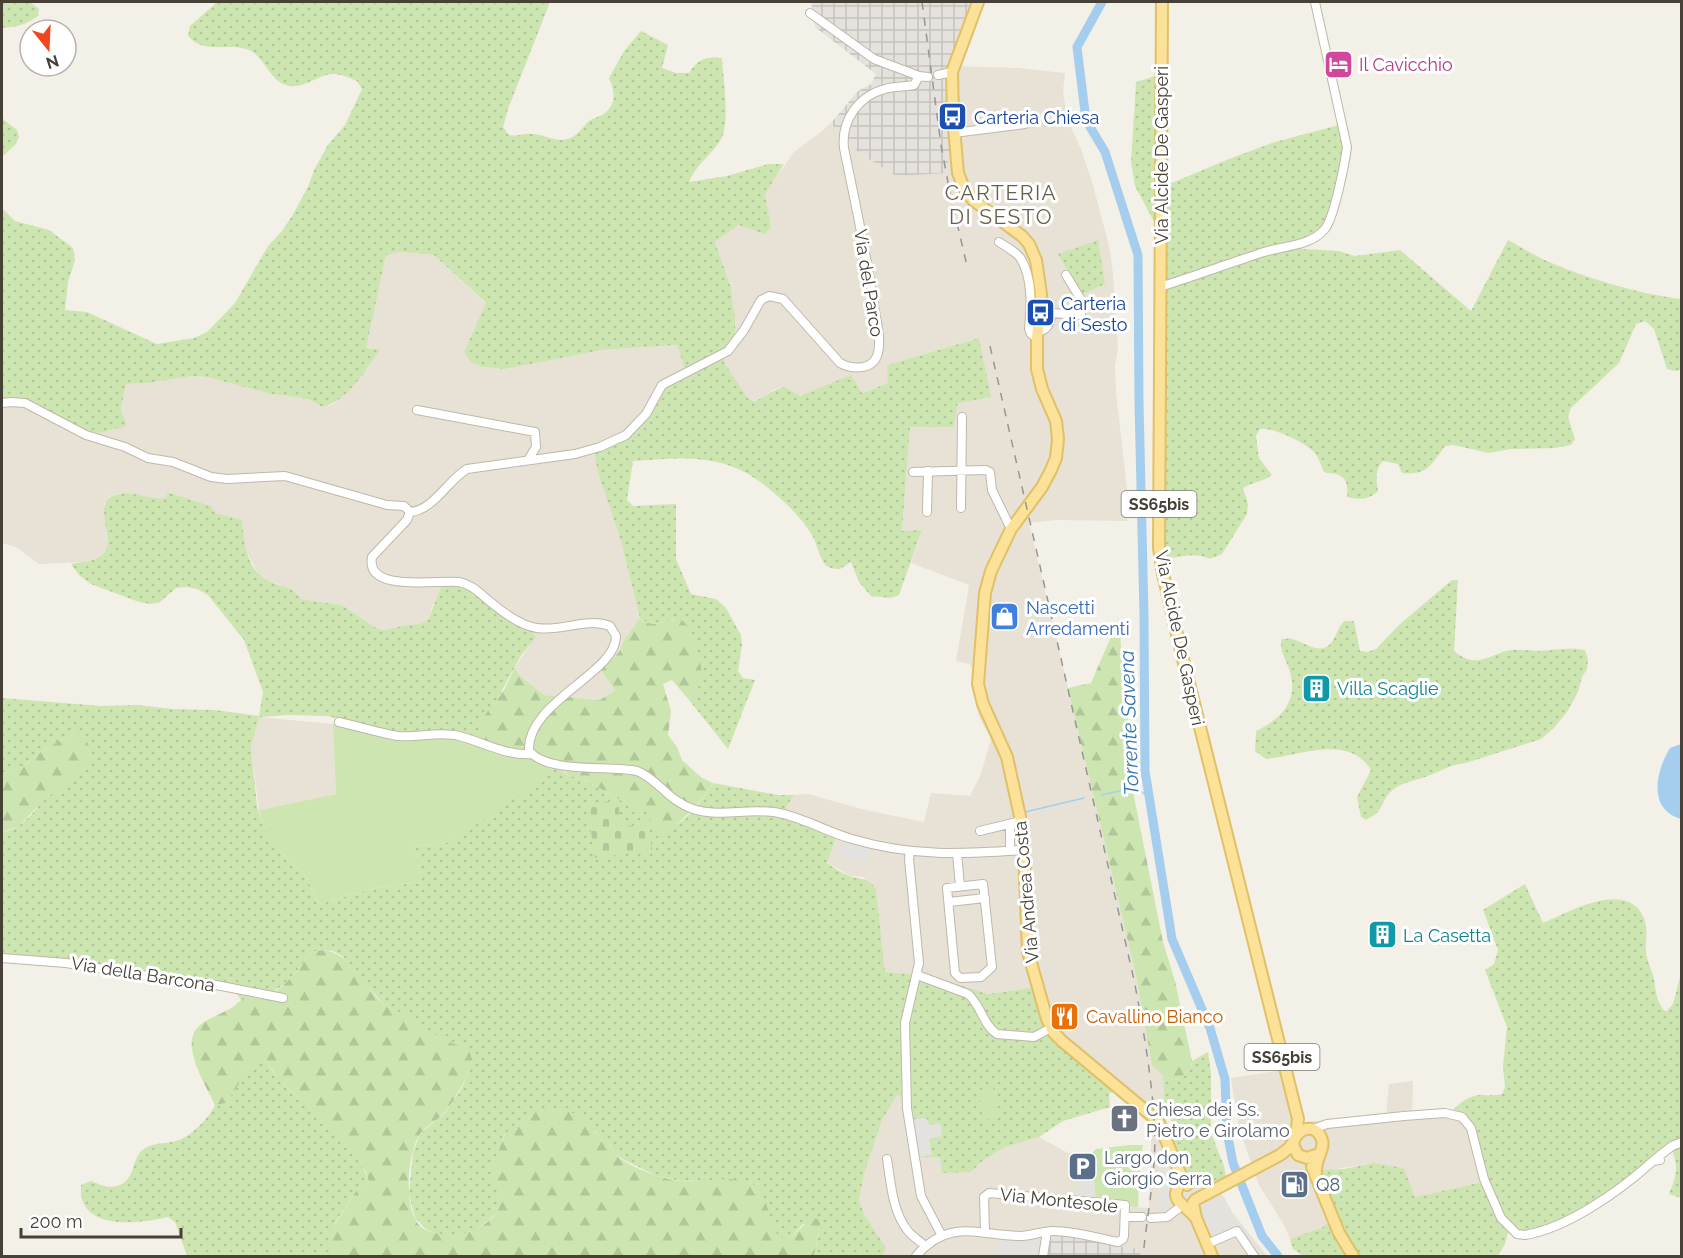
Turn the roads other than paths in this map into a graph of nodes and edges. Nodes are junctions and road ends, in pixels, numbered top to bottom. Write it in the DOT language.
graph roads {
  1 [pos="978,2"];
  2 [pos="1162,2"];
  3 [pos="1316,2"];
  4 [pos="810,13"];
  5 [pos="952,72"];
  6 [pos="938,75"];
  7 [pos="1024,124"];
  8 [pos="954,133"];
  9 [pos="999,242"];
  10 [pos="1066,275"];
  11 [pos="1160,287"];
  12 [pos="1037,334"];
  13 [pos="2,403"];
  14 [pos="417,410"];
  15 [pos="962,417"];
  16 [pos="528,460"];
  17 [pos="928,471"];
  18 [pos="962,471"];
  19 [pos="913,472"];
  20 [pos="961,508"];
  21 [pos="410,512"];
  22 [pos="927,512"];
  23 [pos="1011,529"];
  24 [pos="339,722"];
  25 [pos="532,754"];
  26 [pos="1015,822"];
  27 [pos="980,831"];
  28 [pos="1024,850"];
  29 [pos="910,851"];
  30 [pos="1010,851"];
  31 [pos="957,854"];
  32 [pos="960,886"];
  33 [pos="985,898"];
  34 [pos="949,902"];
  35 [pos="2,958"];
  36 [pos="917,975"];
  37 [pos="283,998"];
  38 [pos="1051,1028"];
  39 [pos="1298,1119"];
  40 [pos="1314,1132"];
  41 [pos="1295,1138"];
  42 [pos="1682,1142"];
  43 [pos="1319,1154"];
  44 [pos="1280,1155"];
  45 [pos="1301,1156"];
  46 [pos="887,1159"];
  47 [pos="1316,1173"];
  48 [pos="1188,1196"];
  49 [pos="1125,1217"];
  50 [pos="1142,1217"];
  51 [pos="1152,1218"];
  52 [pos="985,1232"];
  53 [pos="1047,1232"];
  54 [pos="942,1236"];
  55 [pos="1207,1244"];
  56 [pos="925,1246"];
  57 [pos="916,1257"];
  58 [pos="1043,1257"];
  59 [pos="1212,1257"];
  60 [pos="1254,1257"];
  61 [pos="1353,1257"];
  1 -- 5 [label="main road"];
  2 -- 11 [label="main road, Via Alcide De Gasperi / SS65bis"];
  3 -- 11 [label="street"];
  4 -- 16 [label="street, Via del Parco"];
  5 -- 6 [label="street"];
  5 -- 8 [label="main road, Via Andrea Costa"];
  7 -- 8 [label="street"];
  8 -- 12 [label="main road, Via Andrea Costa"];
  9 -- 12 [label="street"];
  10 -- 12 [label="street"];
  11 -- 39 [label="main road, Via Alcide De Gasperi / SS65bis"];
  12 -- 23 [label="main road, Via Andrea Costa"];
  13 -- 21 [label="street"];
  14 -- 16 [label="street"];
  15 -- 18 [label="street"];
  16 -- 21 [label="street, Via del Parco"];
  17 -- 18 [label="street"];
  17 -- 19 [label="street"];
  17 -- 22 [label="street"];
  18 -- 20 [label="street"];
  18 -- 23 [label="street"];
  21 -- 25 [label="street"];
  23 -- 26 [label="main road, Via Andrea Costa"];
  24 -- 25 [label="street"];
  25 -- 29 [label="street"];
  26 -- 27 [label="street"];
  26 -- 28 [label="main road, Via Andrea Costa"];
  26 -- 30 [label="street"];
  28 -- 30 [label="street"];
  28 -- 38 [label="main road, Via Andrea Costa"];
  29 -- 31 [label="street"];
  29 -- 36 [label="street"];
  30 -- 31 [label="street"];
  31 -- 32 [label="street"];
  32 -- 33 [label="street"];
  32 -- 34 [label="street"];
  33 -- 34 [label="street"];
  33 -- 34 [label="street"];
  35 -- 37 [label="street, Via della Barcona"];
  36 -- 38 [label="street"];
  36 -- 54 [label="street"];
  38 -- 48 [label="main road, Via Andrea Costa"];
  39 -- 40 [label="main road"];
  39 -- 41 [label="main road, Via Alcide De Gasperi / SS65bis"];
  40 -- 41 [label="main road"];
  40 -- 42 [label="street"];
  40 -- 43 [label="main road"];
  41 -- 44 [label="main road"];
  41 -- 45 [label="main road, SS65bis"];
  43 -- 45 [label="main road"];
  43 -- 47 [label="main road"];
  44 -- 45 [label="main road"];
  44 -- 48 [label="main road"];
  45 -- 47 [label="main road"];
  46 -- 56 [label="street"];
  47 -- 61 [label="main road"];
  48 -- 51 [label="street"];
  48 -- 55 [label="main road, Via Andrea Costa"];
  49 -- 50 [label="street"];
  49 -- 52 [label="street, Via Montesole"];
  49 -- 53 [label="street"];
  52 -- 53 [label="street"];
  52 -- 54 [label="street"];
  53 -- 58 [label="street"];
  54 -- 56 [label="street"];
  55 -- 59 [label="main road, Via Andrea Costa"];
  55 -- 60 [label="street"];
  56 -- 57 [label="street"];
}
